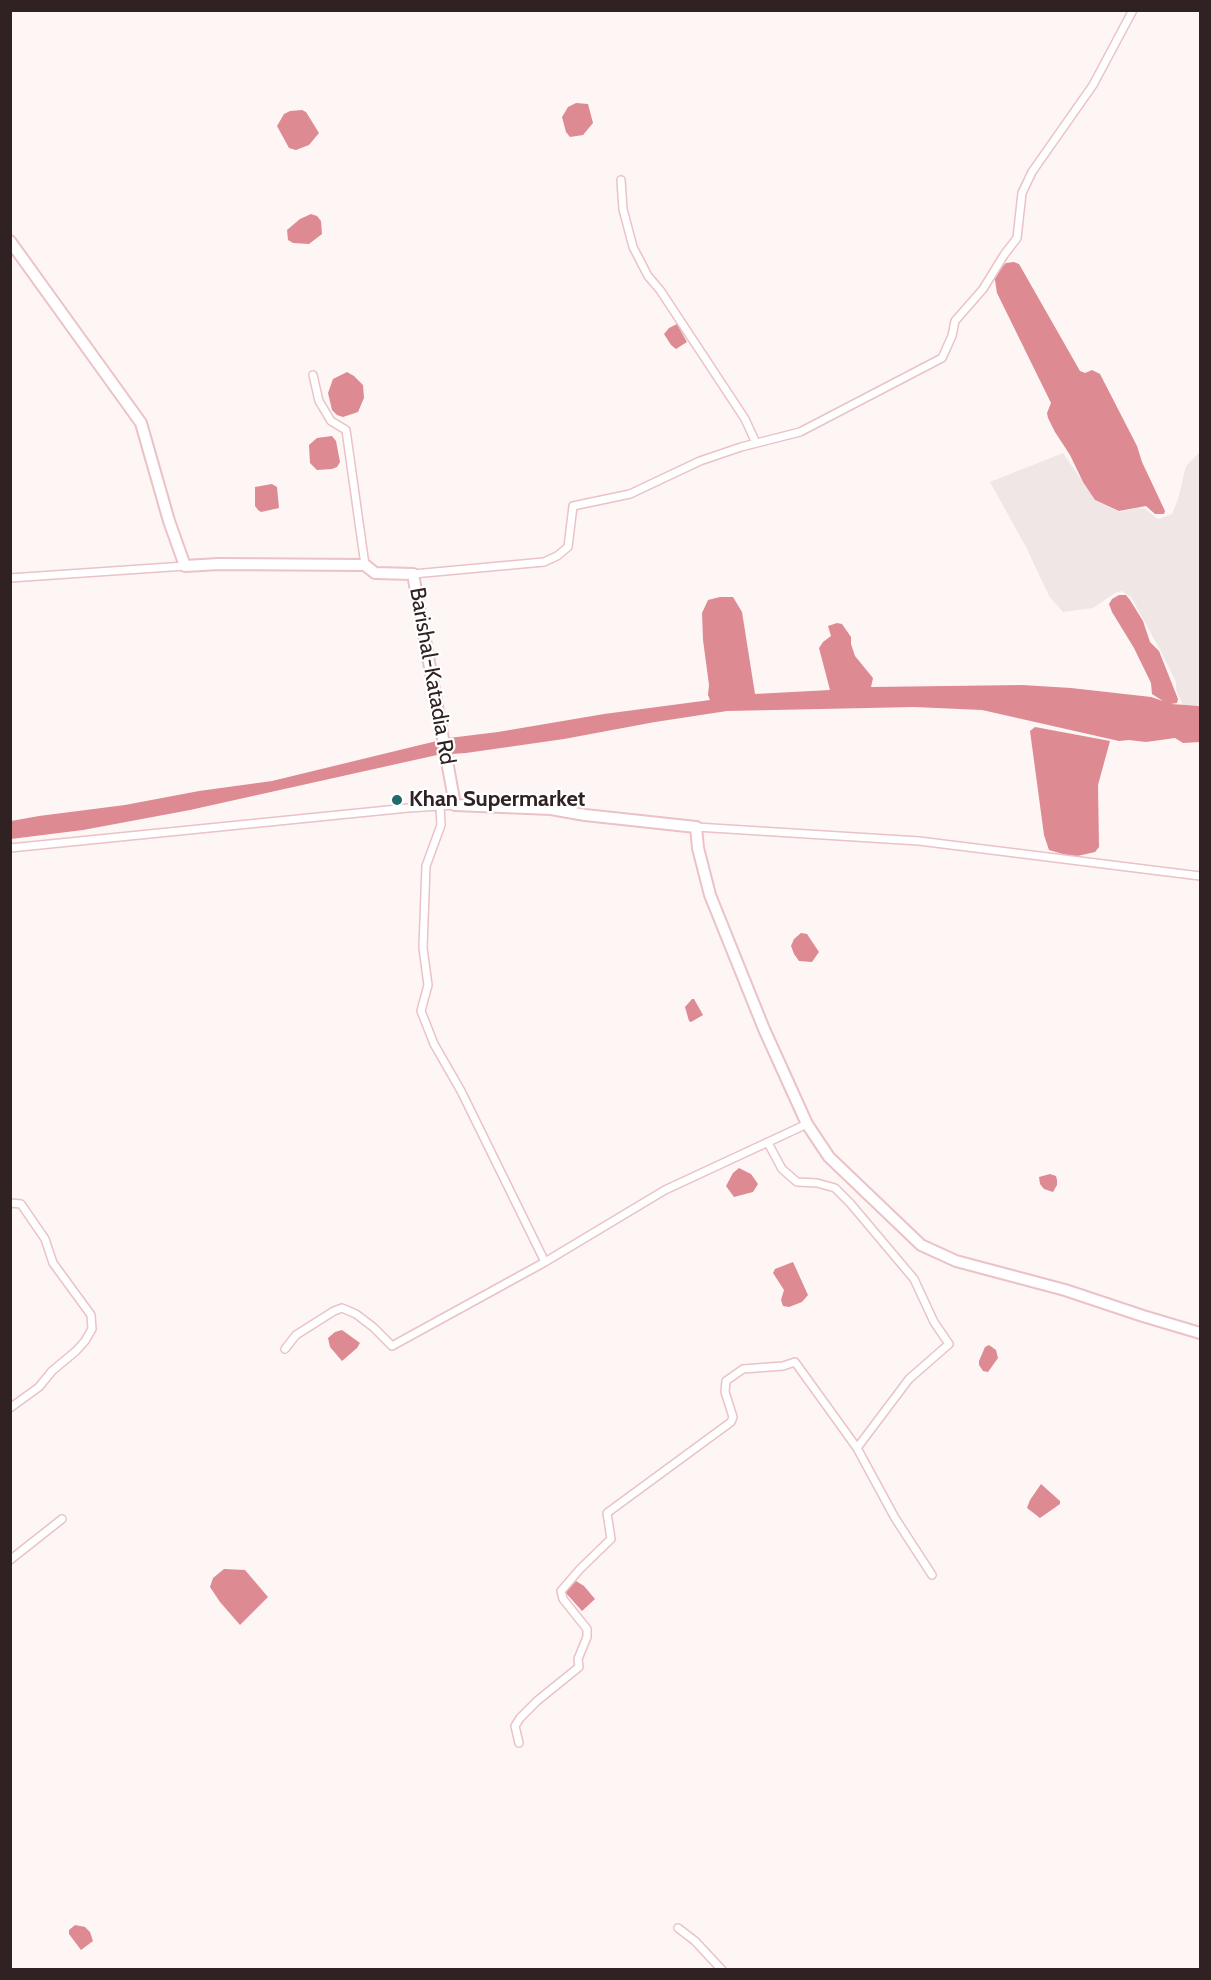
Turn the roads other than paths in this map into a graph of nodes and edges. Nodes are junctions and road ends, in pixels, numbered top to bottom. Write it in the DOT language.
graph roads {
  1 [pos="1133,10"];
  2 [pos="621,180"];
  3 [pos="10,242"];
  4 [pos="313,375"];
  5 [pos="756,443"];
  6 [pos="365,565"];
  7 [pos="185,566"];
  8 [pos="413,574"];
  9 [pos="10,578"];
  10 [pos="454,805"];
  11 [pos="440,806"];
  12 [pos="696,827"];
  13 [pos="10,848"];
  14 [pos="1200,876"];
  15 [pos="807,1124"];
  16 [pos="768,1143"];
  17 [pos="10,1203"];
  18 [pos="545,1262"];
  19 [pos="1200,1334"];
  20 [pos="285,1348"];
  21 [pos="10,1408"];
  22 [pos="857,1448"];
  23 [pos="62,1519"];
  24 [pos="10,1560"];
  25 [pos="932,1575"];
  26 [pos="519,1743"];
  27 [pos="678,1928"];
  28 [pos="722,1970"];
  1 -- 5 [label="street"];
  2 -- 5 [label="street"];
  3 -- 7 [label="main road"];
  4 -- 6 [label="street"];
  5 -- 8 [label="street"];
  6 -- 7 [label="main road, Barishal-Katadia Rd"];
  6 -- 8 [label="main road, Barishal-Katadia Rd"];
  7 -- 9 [label="street, Barishal-Katadia Rd"];
  8 -- 10 [label="main road, Barishal-Katadia Rd"];
  10 -- 11 [label="street"];
  10 -- 12 [label="main road"];
  11 -- 13 [label="street"];
  11 -- 18 [label="street"];
  12 -- 14 [label="street"];
  12 -- 15 [label="main road"];
  15 -- 16 [label="street"];
  15 -- 19 [label="main road"];
  16 -- 18 [label="street"];
  16 -- 22 [label="street"];
  17 -- 21 [label="street"];
  18 -- 20 [label="street"];
  22 -- 25 [label="street"];
  22 -- 26 [label="street"];
  23 -- 24 [label="street"];
  27 -- 28 [label="street"];
}
